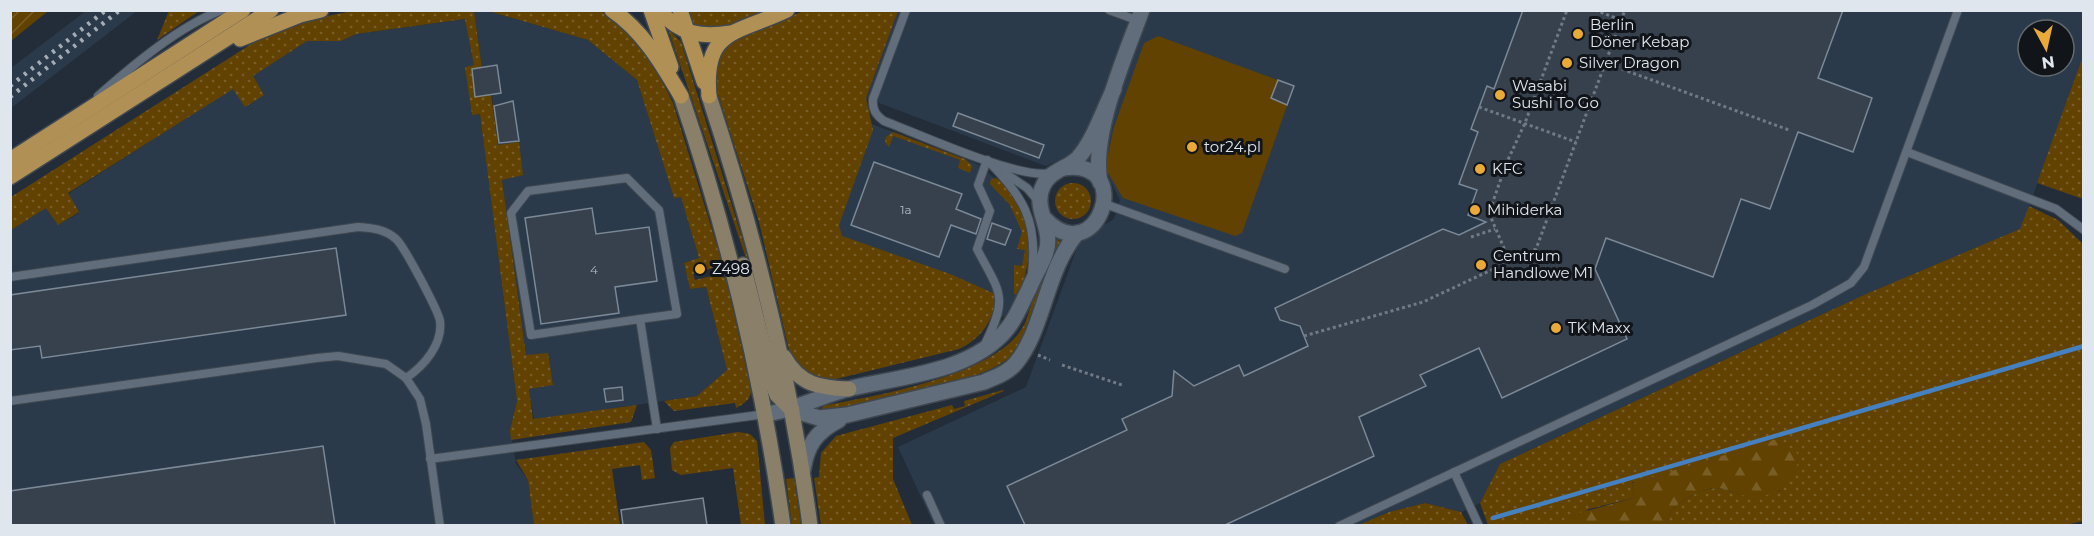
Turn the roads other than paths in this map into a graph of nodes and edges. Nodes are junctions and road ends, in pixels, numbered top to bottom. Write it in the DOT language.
graph roads {
  1 [pos="222,10"];
  2 [pos="243,10"];
  3 [pos="271,10"];
  4 [pos="321,10"];
  5 [pos="612,10"];
  6 [pos="651,10"];
  7 [pos="658,10"];
  8 [pos="680,10"];
  9 [pos="787,10"];
  10 [pos="906,10"];
  11 [pos="1109,10"];
  12 [pos="1958,10"];
  13 [pos="1140,16"];
  14 [pos="687,31"];
  15 [pos="731,33"];
  16 [pos="188,63"];
  17 [pos="1114,89"];
  18 [pos="681,96"];
  19 [pos="709,96"];
  20 [pos="67,124"];
  21 [pos="1907,152"];
  22 [pos="701,156"];
  23 [pos="10,160"];
  24 [pos="987,160"];
  25 [pos="1059,170"];
  26 [pos="10,177"];
  27 [pos="1100,182"];
  28 [pos="1105,204"];
  29 [pos="1042,210"];
  30 [pos="2084,230"];
  31 [pos="1077,232"];
  32 [pos="1285,269"];
  33 [pos="10,278"];
  34 [pos="1029,287"];
  35 [pos="640,319"];
  36 [pos="780,350"];
  37 [pos="981,351"];
  38 [pos="406,378"];
  39 [pos="849,388"];
  40 [pos="10,401"];
  41 [pos="792,410"];
  42 [pos="766,414"];
  43 [pos="847,416"];
  44 [pos="657,429"];
  45 [pos="430,459"];
  46 [pos="803,470"];
  47 [pos="1454,472"];
  48 [pos="927,495"];
  49 [pos="440,525"];
  50 [pos="783,525"];
  51 [pos="810,525"];
  52 [pos="941,525"];
  53 [pos="1340,525"];
  54 [pos="1479,525"];
  1 -- 20 [label="lane"];
  2 -- 20 [label="main road"];
  3 -- 16 [label="main road"];
  4 -- 16 [label="main road"];
  5 -- 18 [label="main road"];
  6 -- 18 [label="main road"];
  7 -- 14 [label="main road"];
  8 -- 14 [label="main road"];
  9 -- 15 [label="main road"];
  10 -- 24 [label="lane"];
  11 -- 13 [label="lane"];
  12 -- 21 [label="lane"];
  13 -- 17 [label="street"];
  14 -- 15 [label="main road"];
  14 -- 19 [label="main road"];
  15 -- 19 [label="main road"];
  16 -- 26 [label="main road"];
  17 -- 25 [label="street"];
  17 -- 27 [label="street"];
  18 -- 22 [label="street"];
  19 -- 36 [label="street"];
  20 -- 23 [label="main road"];
  21 -- 30 [label="lane"];
  21 -- 47 [label="lane"];
  22 -- 41 [label="street"];
  22 -- 42 [label="street"];
  24 -- 25 [label="lane"];
  24 -- 29 [label="lane"];
  24 -- 34 [label="lane"];
  24 -- 37 [label="lane"];
  25 -- 27 [label="street"];
  25 -- 29 [label="street"];
  27 -- 28 [label="street"];
  28 -- 31 [label="street"];
  28 -- 32 [label="lane"];
  29 -- 31 [label="street"];
  29 -- 34 [label="street"];
  31 -- 43 [label="street"];
  33 -- 38 [label="lane"];
  34 -- 37 [label="street"];
  35 -- 35 [label="lane"];
  35 -- 44 [label="lane"];
  36 -- 39 [label="street"];
  36 -- 41 [label="street"];
  37 -- 39 [label="street"];
  38 -- 40 [label="lane"];
  38 -- 45 [label="lane"];
  39 -- 41 [label="street"];
  41 -- 42 [label="street"];
  41 -- 43 [label="street"];
  41 -- 46 [label="street"];
  42 -- 44 [label="lane"];
  42 -- 50 [label="street"];
  43 -- 46 [label="street"];
  44 -- 45 [label="lane"];
  45 -- 49 [label="lane"];
  46 -- 51 [label="street"];
  47 -- 53 [label="lane"];
  47 -- 54 [label="lane"];
  48 -- 52 [label="lane"];
}
